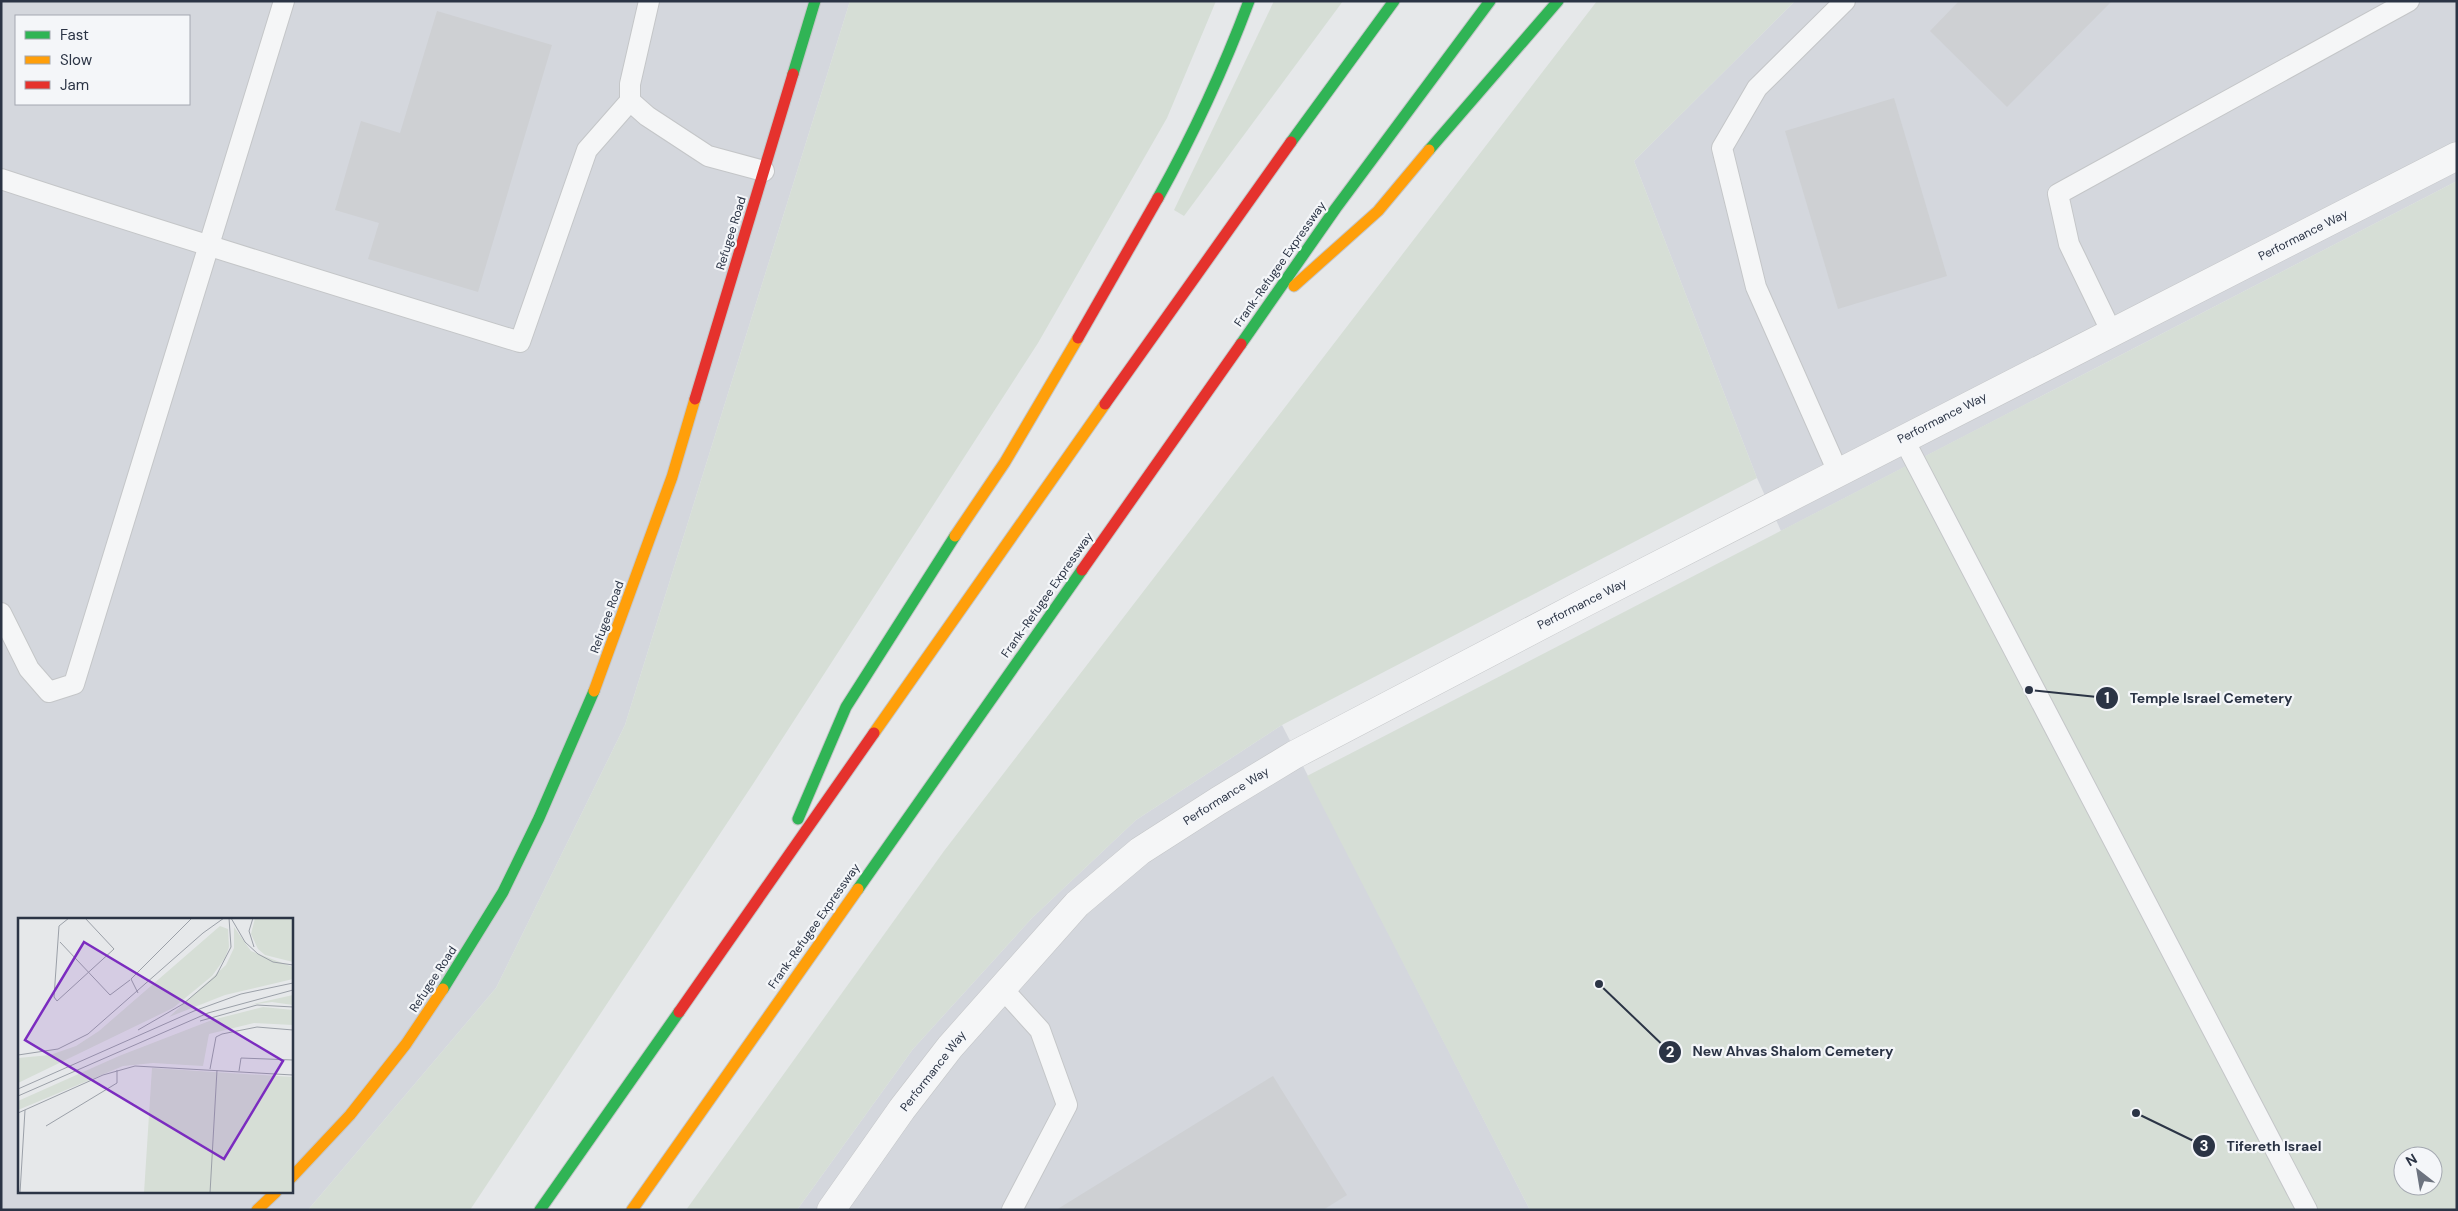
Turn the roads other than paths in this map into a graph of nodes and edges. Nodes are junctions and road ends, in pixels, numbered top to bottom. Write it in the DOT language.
graph roads {
  1 [pos="284,1"];
  2 [pos="649,1"];
  3 [pos="816,1"];
  4 [pos="1249,1"];
  5 [pos="1394,1"];
  6 [pos="1490,1"];
  7 [pos="1558,1"];
  8 [pos="1845,1"];
  9 [pos="2409,1"];
  10 [pos="630,101"];
  11 [pos="2457,156"];
  12 [pos="764,171"];
  13 [pos="1,179"];
  14 [pos="208,247"];
  15 [pos="1260,317"];
  16 [pos="2112,333"];
  17 [pos="1902,438"];
  18 [pos="1838,472"];
  19 [pos="1,613"];
  20 [pos="776,871"];
  21 [pos="1001,987"];
  22 [pos="292,1177"];
  23 [pos="274,1194"];
  24 [pos="257,1210"];
  25 [pos="540,1210"];
  26 [pos="632,1210"];
  27 [pos="831,1210"];
  28 [pos="1012,1210"];
  29 [pos="2307,1210"];
  1 -- 14 [label="lane"];
  2 -- 10 [label="lane"];
  3 -- 12 [label="main road, Refugee Road"];
  4 -- 20 [label="main road"];
  5 -- 20 [label="main road"];
  6 -- 15 [label="main road, Frank-Refugee Expressway"];
  7 -- 15 [label="main road"];
  8 -- 18 [label="lane"];
  9 -- 16 [label="lane"];
  10 -- 12 [label="lane"];
  10 -- 14 [label="lane"];
  11 -- 16 [label="street, Performance Way"];
  12 -- 22 [label="main road, Refugee Road"];
  13 -- 14 [label="lane"];
  14 -- 19 [label="lane"];
  15 -- 26 [label="main road, Frank-Refugee Expressway"];
  16 -- 17 [label="street, Performance Way"];
  17 -- 18 [label="street, Performance Way"];
  17 -- 29 [label="lane"];
  18 -- 21 [label="street, Performance Way"];
  20 -- 25 [label="main road"];
  21 -- 27 [label="street, Performance Way"];
  21 -- 28 [label="lane"];
  23 -- 24 [label="main road"];
}
